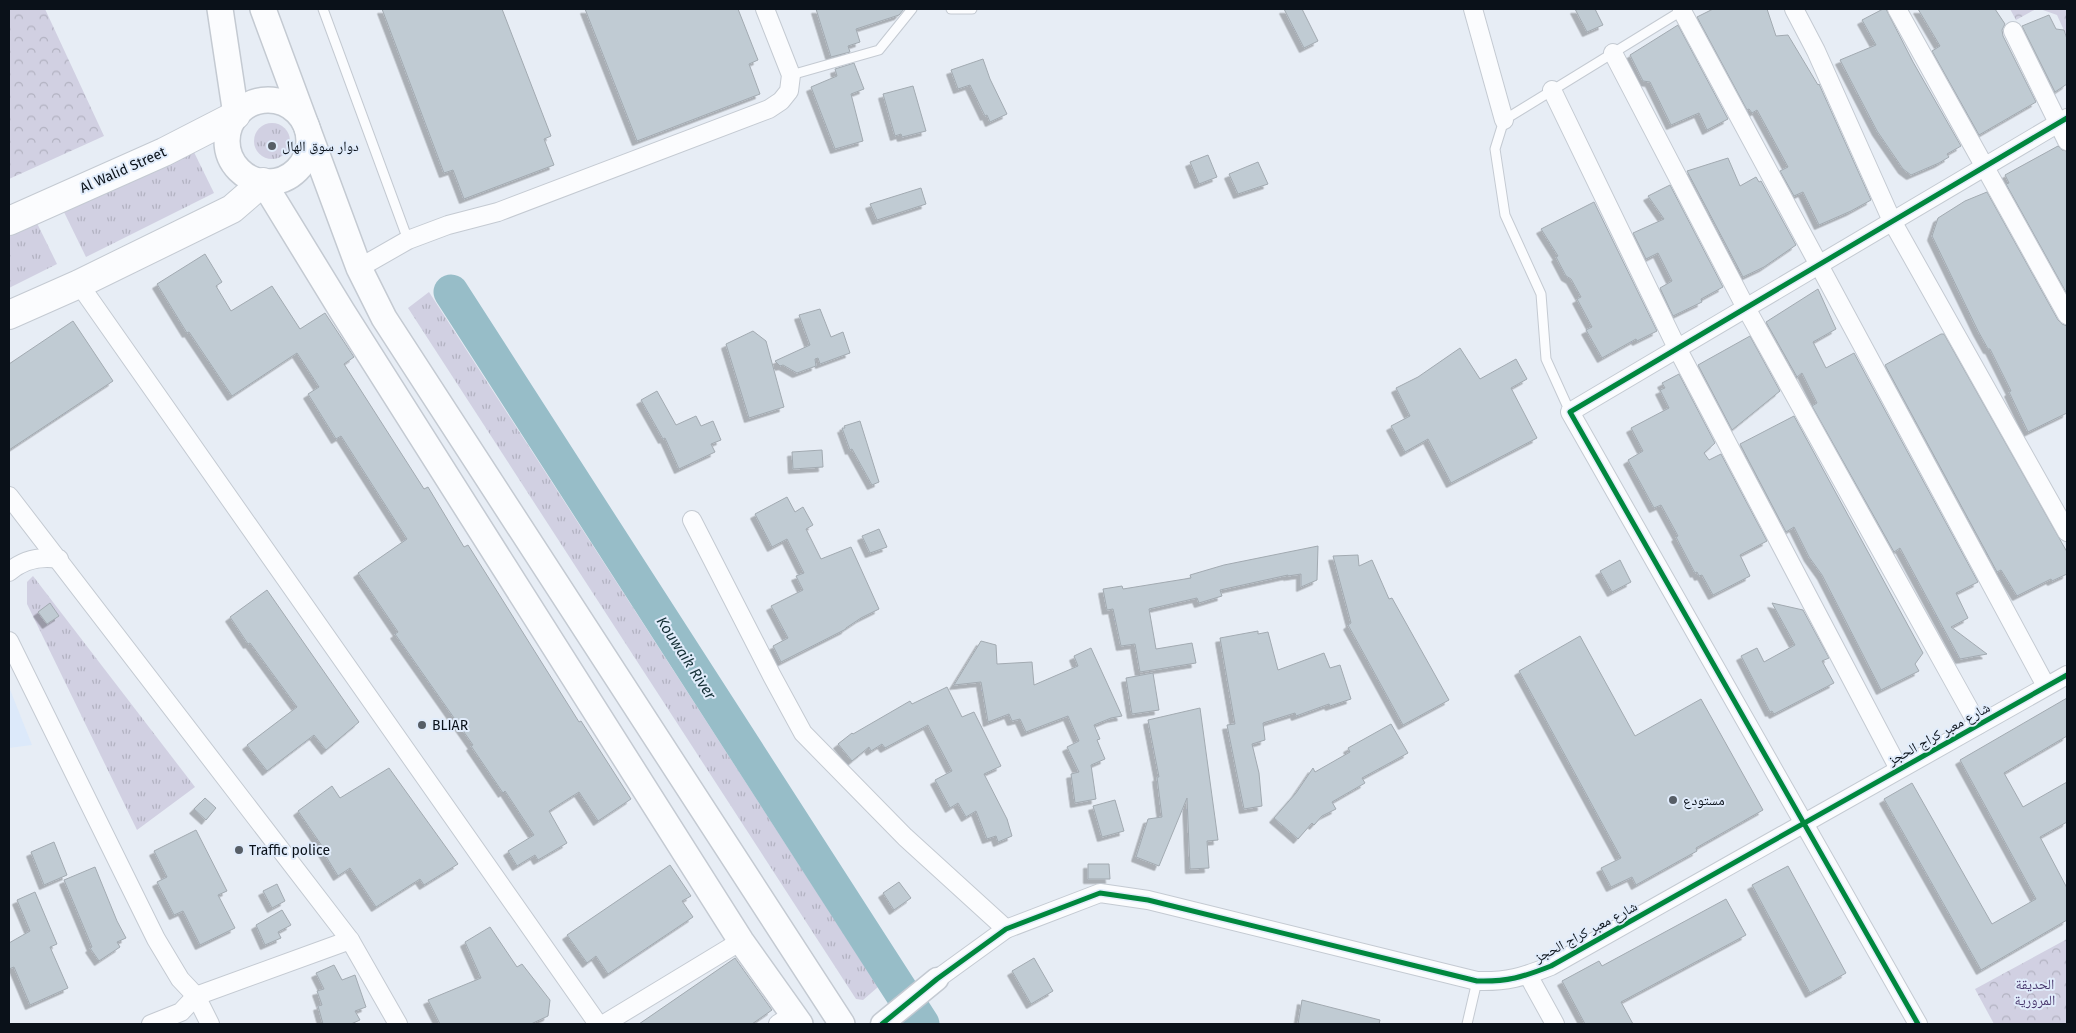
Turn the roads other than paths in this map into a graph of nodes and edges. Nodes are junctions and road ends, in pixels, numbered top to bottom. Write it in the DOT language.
graph roads {
  1 [pos="220,9"];
  2 [pos="262,9"];
  3 [pos="323,9"];
  4 [pos="766,9"];
  5 [pos="912,9"];
  6 [pos="952,9"];
  7 [pos="972,9"];
  8 [pos="1473,9"];
  9 [pos="1794,9"];
  10 [pos="1897,9"];
  11 [pos="1684,10"];
  12 [pos="2013,31"];
  13 [pos="1613,53"];
  14 [pos="791,75"];
  15 [pos="1552,90"];
  16 [pos="236,115"];
  17 [pos="1504,120"];
  18 [pos="2062,121"];
  19 [pos="305,124"];
  20 [pos="2067,141"];
  21 [pos="1986,166"];
  22 [pos="263,182"];
  23 [pos="1892,221"];
  24 [pos="9,222"];
  25 [pos="408,240"];
  26 [pos="1819,265"];
  27 [pos="359,268"];
  28 [pos="79,284"];
  29 [pos="1746,308"];
  30 [pos="9,315"];
  31 [pos="2067,315"];
  32 [pos="1678,348"];
  33 [pos="1570,412"];
  34 [pos="9,496"];
  35 [pos="692,520"];
  36 [pos="2067,532"];
  37 [pos="59,559"];
  38 [pos="9,572"];
  39 [pos="9,641"];
  40 [pos="2067,675"];
  41 [pos="2046,686"];
  42 [pos="1978,725"];
  43 [pos="1899,770"];
  44 [pos="1805,823"];
  45 [pos="1006,929"];
  46 [pos="350,940"];
  47 [pos="741,941"];
  48 [pos="1528,975"];
  49 [pos="937,979"];
  50 [pos="1477,981"];
  51 [pos="196,996"];
  52 [pos="791,1021"];
  53 [pos="151,1024"];
  54 [pos="210,1024"];
  55 [pos="398,1024"];
  56 [pos="598,1024"];
  57 [pos="604,1024"];
  58 [pos="842,1024"];
  59 [pos="882,1024"];
  60 [pos="1467,1024"];
  61 [pos="1555,1024"];
  62 [pos="1918,1024"];
  1 -- 16 [label="main road"];
  2 -- 19 [label="main road"];
  3 -- 25 [label="lane"];
  4 -- 14 [label="street"];
  5 -- 14 [label="lane"];
  6 -- 7 [label="lane"];
  8 -- 17 [label="street"];
  9 -- 23 [label="street"];
  10 -- 21 [label="street"];
  11 -- 13 [label="lane"];
  11 -- 26 [label="street"];
  12 -- 18 [label="street"];
  13 -- 15 [label="lane"];
  13 -- 29 [label="street"];
  14 -- 25 [label="street"];
  15 -- 17 [label="lane"];
  15 -- 32 [label="street"];
  16 -- 19 [label="main road"];
  16 -- 22 [label="main road"];
  16 -- 24 [label="main road, Al Walid Street"];
  17 -- 33 [label="lane"];
  18 -- 20 [label="street"];
  18 -- 21 [label="street"];
  19 -- 22 [label="main road"];
  19 -- 27 [label="main road"];
  21 -- 23 [label="street"];
  21 -- 31 [label="street"];
  22 -- 28 [label="main road"];
  22 -- 47 [label="main road"];
  23 -- 26 [label="street"];
  23 -- 36 [label="street"];
  25 -- 27 [label="street"];
  26 -- 29 [label="street"];
  26 -- 41 [label="street"];
  27 -- 58 [label="main road"];
  28 -- 30 [label="main road"];
  28 -- 56 [label="street"];
  29 -- 32 [label="street"];
  29 -- 42 [label="street"];
  32 -- 33 [label="street"];
  32 -- 43 [label="street"];
  33 -- 44 [label="street"];
  34 -- 37 [label="street"];
  35 -- 45 [label="street"];
  37 -- 38 [label="street"];
  37 -- 46 [label="street"];
  39 -- 51 [label="street"];
  40 -- 41 [label="street, شارع معبر كراج الحجز"];
  41 -- 42 [label="street, شارع معبر كراج الحجز"];
  42 -- 43 [label="street, شارع معبر كراج الحجز"];
  43 -- 44 [label="street, شارع معبر كراج الحجز"];
  44 -- 48 [label="street, شارع معبر كراج الحجز"];
  44 -- 62 [label="street"];
  45 -- 49 [label="street, شارع معبر كراج الحجز"];
  45 -- 50 [label="street, شارع معبر كراج الحجز"];
  46 -- 51 [label="street"];
  46 -- 55 [label="street"];
  47 -- 52 [label="main road"];
  47 -- 57 [label="street"];
  48 -- 50 [label="street, شارع معبر كراج الحجز"];
  48 -- 61 [label="street"];
  49 -- 59 [label="street"];
  50 -- 60 [label="lane"];
  51 -- 53 [label="street"];
  51 -- 54 [label="street"];
}
